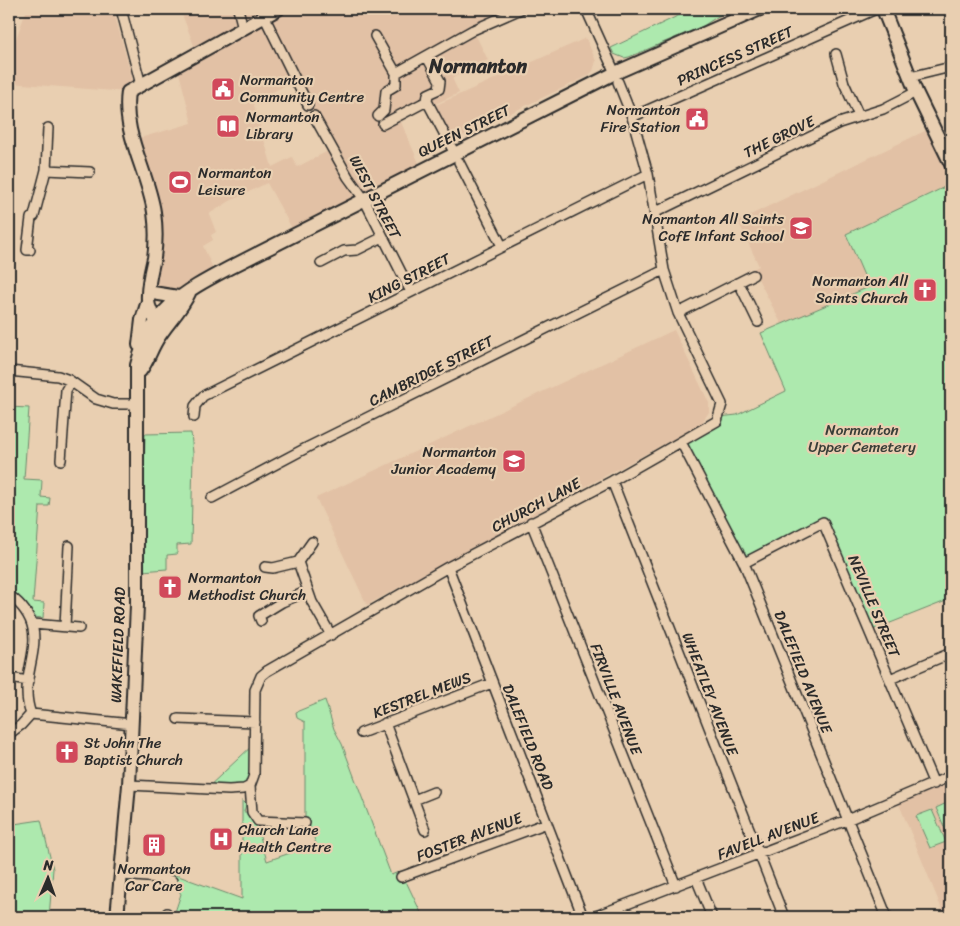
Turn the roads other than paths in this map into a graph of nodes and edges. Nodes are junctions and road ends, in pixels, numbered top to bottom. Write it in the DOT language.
graph roads {
  1 [pos="121,9"];
  2 [pos="238,9"];
  3 [pos="278,9"];
  4 [pos="521,9"];
  5 [pos="586,9"];
  6 [pos="760,9"];
  7 [pos="884,10"];
  8 [pos="264,16"];
  9 [pos="243,28"];
  10 [pos="375,36"];
  11 [pos="836,54"];
  12 [pos="427,56"];
  13 [pos="951,67"];
  14 [pos="396,73"];
  15 [pos="910,77"];
  16 [pos="616,78"];
  17 [pos="141,85"];
  18 [pos="916,92"];
  19 [pos="429,104"];
  20 [pos="308,105"];
  21 [pos="314,116"];
  22 [pos="859,116"];
  23 [pos="632,117"];
  24 [pos="48,128"];
  25 [pos="457,158"];
  26 [pos="951,164"];
  27 [pos="46,170"];
  28 [pos="90,172"];
  29 [pos="648,174"];
  30 [pos="364,199"];
  31 [pos="656,212"];
  32 [pos="381,238"];
  33 [pos="502,246"];
  34 [pos="30,250"];
  35 [pos="321,263"];
  36 [pos="664,270"];
  37 [pos="753,275"];
  38 [pos="737,283"];
  39 [pos="410,292"];
  40 [pos="150,293"];
  41 [pos="184,295"];
  42 [pos="678,313"];
  43 [pos="162,322"];
  44 [pos="758,322"];
  45 [pos="140,353"];
  46 [pos="9,371"];
  47 [pos="138,374"];
  48 [pos="71,382"];
  49 [pos="136,404"];
  50 [pos="194,417"];
  51 [pos="681,442"];
  52 [pos="61,460"];
  53 [pos="612,481"];
  54 [pos="212,498"];
  55 [pos="531,522"];
  56 [pos="312,542"];
  57 [pos="69,546"];
  58 [pos="298,562"];
  59 [pos="744,563"];
  60 [pos="265,567"];
  61 [pos="448,567"];
  62 [pos="308,591"];
  63 [pos="9,595"];
  64 [pos="261,621"];
  65 [pos="33,624"];
  66 [pos="65,626"];
  67 [pos="80,628"];
  68 [pos="330,634"];
  69 [pos="951,653"];
  70 [pos="9,678"];
  71 [pos="890,679"];
  72 [pos="29,681"];
  73 [pos="492,684"];
  74 [pos="31,714"];
  75 [pos="178,719"];
  76 [pos="255,722"];
  77 [pos="385,723"];
  78 [pos="132,724"];
  79 [pos="361,733"];
  80 [pos="9,734"];
  81 [pos="951,776"];
  82 [pos="934,784"];
  83 [pos="129,785"];
  84 [pos="250,786"];
  85 [pos="434,792"];
  86 [pos="414,800"];
  87 [pos="847,820"];
  88 [pos="305,823"];
  89 [pos="547,823"];
  90 [pos="425,830"];
  91 [pos="759,854"];
  92 [pos="122,875"];
  93 [pos="401,877"];
  94 [pos="696,878"];
  95 [pos="172,881"];
  96 [pos="676,886"];
  97 [pos="117,917"];
  98 [pos="583,917"];
  99 [pos="593,917"];
  100 [pos="712,917"];
  101 [pos="784,917"];
  102 [pos="888,917"];
  1 -- 17 [label="street"];
  2 -- 9 [label="street"];
  3 -- 8 [label="street"];
  4 -- 12 [label="street"];
  5 -- 16 [label="street, CHURCH LANE"];
  6 -- 16 [label="street, QUEEN STREET"];
  7 -- 15 [label="street"];
  7 -- 23 [label="street, PRINCESS STREET"];
  8 -- 9 [label="street"];
  8 -- 20 [label="street"];
  9 -- 17 [label="street"];
  10 -- 14 [label="street"];
  11 -- 22 [label="street"];
  12 -- 14 [label="street"];
  12 -- 19 [label="street"];
  13 -- 15 [label="street"];
  14 -- 19 [label="street"];
  15 -- 18 [label="street"];
  16 -- 23 [label="street, CHURCH LANE"];
  16 -- 25 [label="street, QUEEN STREET"];
  17 -- 40 [label="street"];
  18 -- 22 [label="street, THE GROVE"];
  18 -- 26 [label="street"];
  19 -- 25 [label="street"];
  21 -- 30 [label="street, WEST STREET"];
  22 -- 31 [label="street, THE GROVE"];
  23 -- 29 [label="street, CHURCH LANE"];
  24 -- 27 [label="street"];
  25 -- 30 [label="street, QUEEN STREET"];
  25 -- 33 [label="street"];
  27 -- 28 [label="street"];
  27 -- 34 [label="street"];
  29 -- 31 [label="street, CHURCH LANE"];
  29 -- 33 [label="street, KING STREET"];
  30 -- 32 [label="street, WEST STREET"];
  30 -- 41 [label="street, QUEEN STREET"];
  31 -- 36 [label="street, CHURCH LANE"];
  32 -- 35 [label="street"];
  32 -- 39 [label="street, WEST STREET"];
  33 -- 39 [label="street, KING STREET"];
  36 -- 42 [label="street, CHURCH LANE"];
  36 -- 54 [label="street, CAMBRIDGE STREET"];
  37 -- 38 [label="street"];
  38 -- 42 [label="street"];
  38 -- 44 [label="street"];
  39 -- 50 [label="street, KING STREET"];
  40 -- 41 [label="street"];
  40 -- 43 [label="street"];
  40 -- 45 [label="street"];
  41 -- 43 [label="street, QUEEN STREET"];
  42 -- 51 [label="street, CHURCH LANE"];
  43 -- 45 [label="street, QUEEN STREET"];
  43 -- 47 [label="street, QUEEN STREET"];
  45 -- 47 [label="street, QUEEN STREET"];
  46 -- 48 [label="street"];
  47 -- 49 [label="street, WAKEFIELD ROAD"];
  48 -- 49 [label="street"];
  48 -- 52 [label="street"];
  49 -- 78 [label="street, WAKEFIELD ROAD"];
  51 -- 53 [label="street, CHURCH LANE"];
  51 -- 59 [label="street, DALEFIELD AVENUE"];
  53 -- 55 [label="street, CHURCH LANE"];
  53 -- 91 [label="street, WHEATLEY AVENUE"];
  55 -- 61 [label="street, CHURCH LANE"];
  55 -- 96 [label="street, FIRVILLE AVENUE"];
  56 -- 58 [label="street"];
  57 -- 66 [label="street"];
  58 -- 60 [label="street"];
  58 -- 62 [label="street"];
  59 -- 71 [label="street, NEVILLE STREET"];
  59 -- 87 [label="street, DALEFIELD AVENUE"];
  61 -- 68 [label="street, CHURCH LANE"];
  61 -- 73 [label="street, DALEFIELD ROAD"];
  62 -- 64 [label="street"];
  62 -- 68 [label="street"];
  63 -- 65 [label="street"];
  65 -- 66 [label="street"];
  65 -- 72 [label="street"];
  66 -- 67 [label="street"];
  68 -- 76 [label="street, CHURCH LANE"];
  69 -- 71 [label="street"];
  70 -- 72 [label="street"];
  71 -- 82 [label="street, NEVILLE STREET"];
  72 -- 74 [label="street"];
  73 -- 77 [label="street, KESTREL MEWS"];
  73 -- 89 [label="street, DALEFIELD ROAD"];
  74 -- 78 [label="street"];
  74 -- 80 [label="street"];
  75 -- 76 [label="street"];
  76 -- 84 [label="street, CHURCH LANE"];
  77 -- 79 [label="street, KESTREL MEWS"];
  77 -- 86 [label="street"];
  78 -- 83 [label="street, WAKEFIELD ROAD"];
  81 -- 82 [label="street, FAVELL AVENUE"];
  82 -- 87 [label="street, FAVELL AVENUE"];
  83 -- 84 [label="street"];
  83 -- 92 [label="street, WAKEFIELD ROAD"];
  84 -- 88 [label="street, CHURCH LANE"];
  85 -- 86 [label="street"];
  86 -- 90 [label="street"];
  87 -- 91 [label="street, FAVELL AVENUE"];
  87 -- 102 [label="street, DALEFIELD AVENUE"];
  89 -- 93 [label="street, FOSTER AVENUE"];
  89 -- 98 [label="street, DALEFIELD ROAD"];
  91 -- 94 [label="street, FAVELL AVENUE"];
  91 -- 101 [label="street, WHEATLEY AVENUE"];
  92 -- 95 [label="street"];
  92 -- 97 [label="street, WAKEFIELD ROAD"];
  94 -- 96 [label="street, FAVELL AVENUE"];
  94 -- 100 [label="street"];
  96 -- 99 [label="street, FAVELL AVENUE"];
}
